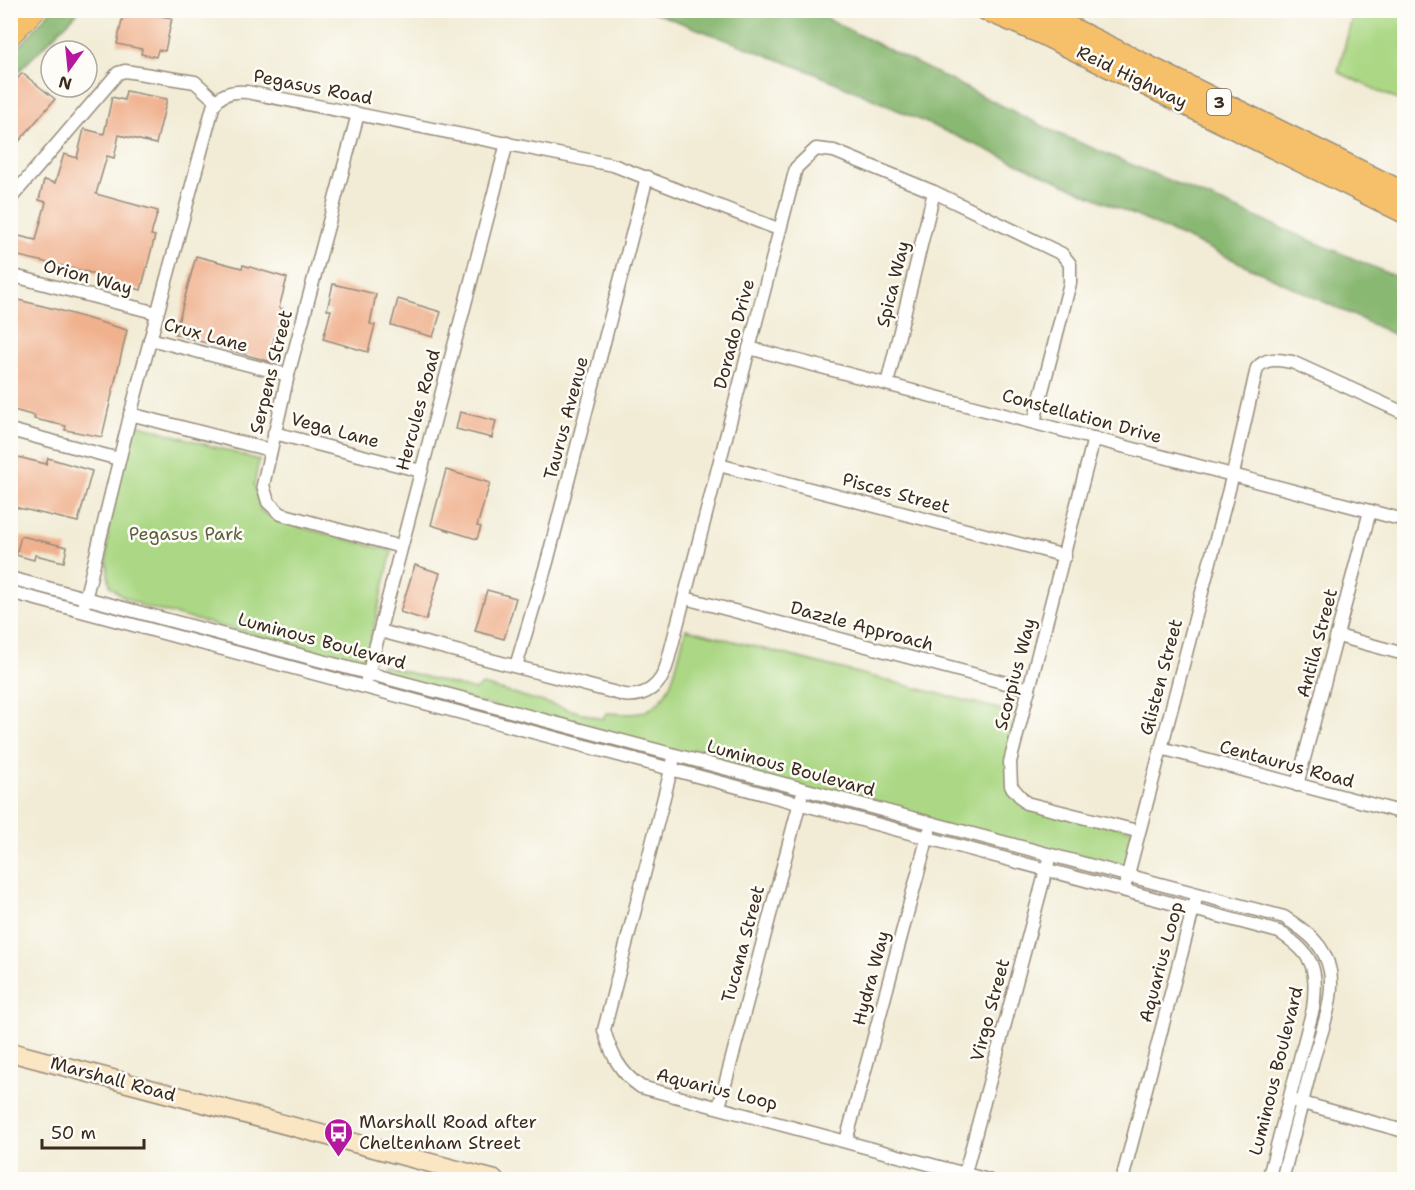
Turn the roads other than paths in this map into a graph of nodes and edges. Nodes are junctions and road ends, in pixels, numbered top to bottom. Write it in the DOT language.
graph roads {
  1 [pos="35,10"];
  2 [pos="987,10"];
  3 [pos="1034,10"];
  4 [pos="10,36"];
  5 [pos="216,101"];
  6 [pos="358,114"];
  7 [pos="507,143"];
  8 [pos="647,177"];
  9 [pos="934,192"];
  10 [pos="1404,193"];
  11 [pos="10,199"];
  12 [pos="1404,212"];
  13 [pos="773,227"];
  14 [pos="10,275"];
  15 [pos="157,313"];
  16 [pos="150,339"];
  17 [pos="749,348"];
  18 [pos="288,375"];
  19 [pos="887,384"];
  20 [pos="1404,413"];
  21 [pos="130,414"];
  22 [pos="1034,422"];
  23 [pos="10,430"];
  24 [pos="274,433"];
  25 [pos="1094,438"];
  26 [pos="270,450"];
  27 [pos="119,459"];
  28 [pos="719,465"];
  29 [pos="421,471"];
  30 [pos="1233,474"];
  31 [pos="1370,511"];
  32 [pos="1404,520"];
  33 [pos="401,546"];
  34 [pos="1065,556"];
  35 [pos="10,578"];
  36 [pos="10,592"];
  37 [pos="86,597"];
  38 [pos="685,598"];
  39 [pos="82,611"];
  40 [pos="380,631"];
  41 [pos="1338,636"];
  42 [pos="1404,654"];
  43 [pos="516,666"];
  44 [pos="369,672"];
  45 [pos="365,686"];
  46 [pos="1029,689"];
  47 [pos="1161,748"];
  48 [pos="676,756"];
  49 [pos="671,770"];
  50 [pos="1297,785"];
  51 [pos="803,791"];
  52 [pos="800,804"];
  53 [pos="1404,813"];
  54 [pos="931,825"];
  55 [pos="1137,831"];
  56 [pos="927,838"];
  57 [pos="1050,856"];
  58 [pos="1046,869"];
  59 [pos="1127,876"];
  60 [pos="1124,889"];
  61 [pos="1198,893"];
  62 [pos="1194,909"];
  63 [pos="10,1052"];
  64 [pos="1288,1099"];
  65 [pos="1302,1103"];
  66 [pos="719,1107"];
  67 [pos="1404,1131"];
  68 [pos="846,1141"];
  69 [pos="964,1173"];
  70 [pos="470,1176"];
  71 [pos="495,1179"];
  72 [pos="988,1179"];
  73 [pos="1122,1179"];
  74 [pos="1268,1179"];
  75 [pos="1282,1179"];
  1 -- 4 [label="main road"];
  2 -- 12 [label="highway, Reid Highway / 3"];
  3 -- 10 [label="highway, Reid Highway / 3"];
  5 -- 6 [label="street, Pegasus Road"];
  5 -- 11 [label="street"];
  5 -- 15 [label="street"];
  6 -- 7 [label="street, Pegasus Road"];
  6 -- 18 [label="street, Serpens Street"];
  7 -- 8 [label="street, Pegasus Road"];
  7 -- 29 [label="street, Hercules Road"];
  8 -- 13 [label="street, Pegasus Road"];
  8 -- 43 [label="street, Taurus Avenue"];
  9 -- 17 [label="street, Dorado Drive"];
  9 -- 19 [label="street, Spica Way"];
  9 -- 22 [label="street, Dorado Drive"];
  14 -- 15 [label="street, Orion Way"];
  15 -- 16 [label="street"];
  16 -- 18 [label="street, Crux Lane"];
  16 -- 21 [label="street"];
  17 -- 19 [label="street, Constellation Drive"];
  17 -- 28 [label="street, Dorado Drive"];
  18 -- 24 [label="street, Serpens Street"];
  19 -- 22 [label="street, Constellation Drive"];
  20 -- 30 [label="street, Glisten Street"];
  21 -- 26 [label="street"];
  21 -- 27 [label="street"];
  22 -- 25 [label="street, Constellation Drive"];
  23 -- 27 [label="street"];
  24 -- 26 [label="street, Serpens Street"];
  24 -- 29 [label="street, Vega Lane"];
  25 -- 30 [label="street, Constellation Drive"];
  25 -- 34 [label="street, Scorpius Way"];
  26 -- 33 [label="street, Serpens Street"];
  27 -- 37 [label="street"];
  28 -- 34 [label="street, Pisces Street"];
  28 -- 38 [label="street, Dorado Drive"];
  29 -- 33 [label="street, Hercules Road"];
  30 -- 31 [label="street, Constellation Drive"];
  30 -- 47 [label="street, Glisten Street"];
  31 -- 32 [label="street, Constellation Drive"];
  31 -- 41 [label="street, Antila Street"];
  33 -- 40 [label="street, Hercules Road"];
  34 -- 46 [label="street, Scorpius Way"];
  35 -- 37 [label="street, Luminous Boulevard"];
  36 -- 39 [label="street, Luminous Boulevard"];
  37 -- 39 [label="street"];
  37 -- 44 [label="street, Luminous Boulevard"];
  38 -- 43 [label="street, Dorado Drive"];
  38 -- 46 [label="street, Dazzle Approach"];
  39 -- 45 [label="street, Luminous Boulevard"];
  40 -- 43 [label="street, Dorado Drive"];
  40 -- 44 [label="street, Hercules Road"];
  41 -- 42 [label="street"];
  41 -- 50 [label="street, Antila Street"];
  44 -- 45 [label="street, Hercules Road"];
  44 -- 48 [label="street, Luminous Boulevard"];
  45 -- 49 [label="street, Luminous Boulevard"];
  46 -- 55 [label="street, Scorpius Way"];
  47 -- 50 [label="street, Centaurus Road"];
  47 -- 55 [label="street, Glisten Street"];
  48 -- 49 [label="street, Aquarius Loop"];
  48 -- 51 [label="street, Luminous Boulevard"];
  49 -- 52 [label="street, Luminous Boulevard"];
  49 -- 66 [label="street, Aquarius Loop"];
  50 -- 53 [label="street, Centaurus Road"];
  51 -- 52 [label="street, Tucana Street"];
  51 -- 54 [label="street, Luminous Boulevard"];
  52 -- 56 [label="street, Luminous Boulevard"];
  52 -- 66 [label="street, Tucana Street"];
  54 -- 56 [label="street, Hydra Way"];
  54 -- 57 [label="street, Luminous Boulevard"];
  55 -- 59 [label="street, Glisten Street"];
  56 -- 58 [label="street, Luminous Boulevard"];
  56 -- 68 [label="street, Hydra Way"];
  57 -- 58 [label="street, Virgo Street"];
  57 -- 59 [label="street, Luminous Boulevard"];
  58 -- 60 [label="street, Luminous Boulevard"];
  58 -- 69 [label="street, Virgo Street"];
  59 -- 60 [label="street, Glisten Street"];
  59 -- 61 [label="street, Luminous Boulevard"];
  60 -- 62 [label="street, Luminous Boulevard"];
  61 -- 62 [label="street, Aquarius Loop"];
  61 -- 65 [label="street, Luminous Boulevard"];
  62 -- 64 [label="street, Luminous Boulevard"];
  62 -- 73 [label="street, Aquarius Loop"];
  63 -- 70 [label="main road, Marshall Road"];
  64 -- 65 [label="street"];
  64 -- 74 [label="street, Luminous Boulevard"];
  65 -- 67 [label="street"];
  65 -- 75 [label="street, Luminous Boulevard"];
  66 -- 68 [label="street, Aquarius Loop"];
  68 -- 69 [label="street, Aquarius Loop"];
  69 -- 72 [label="street, Aquarius Loop"];
  70 -- 71 [label="main road, Marshall Road"];
}
